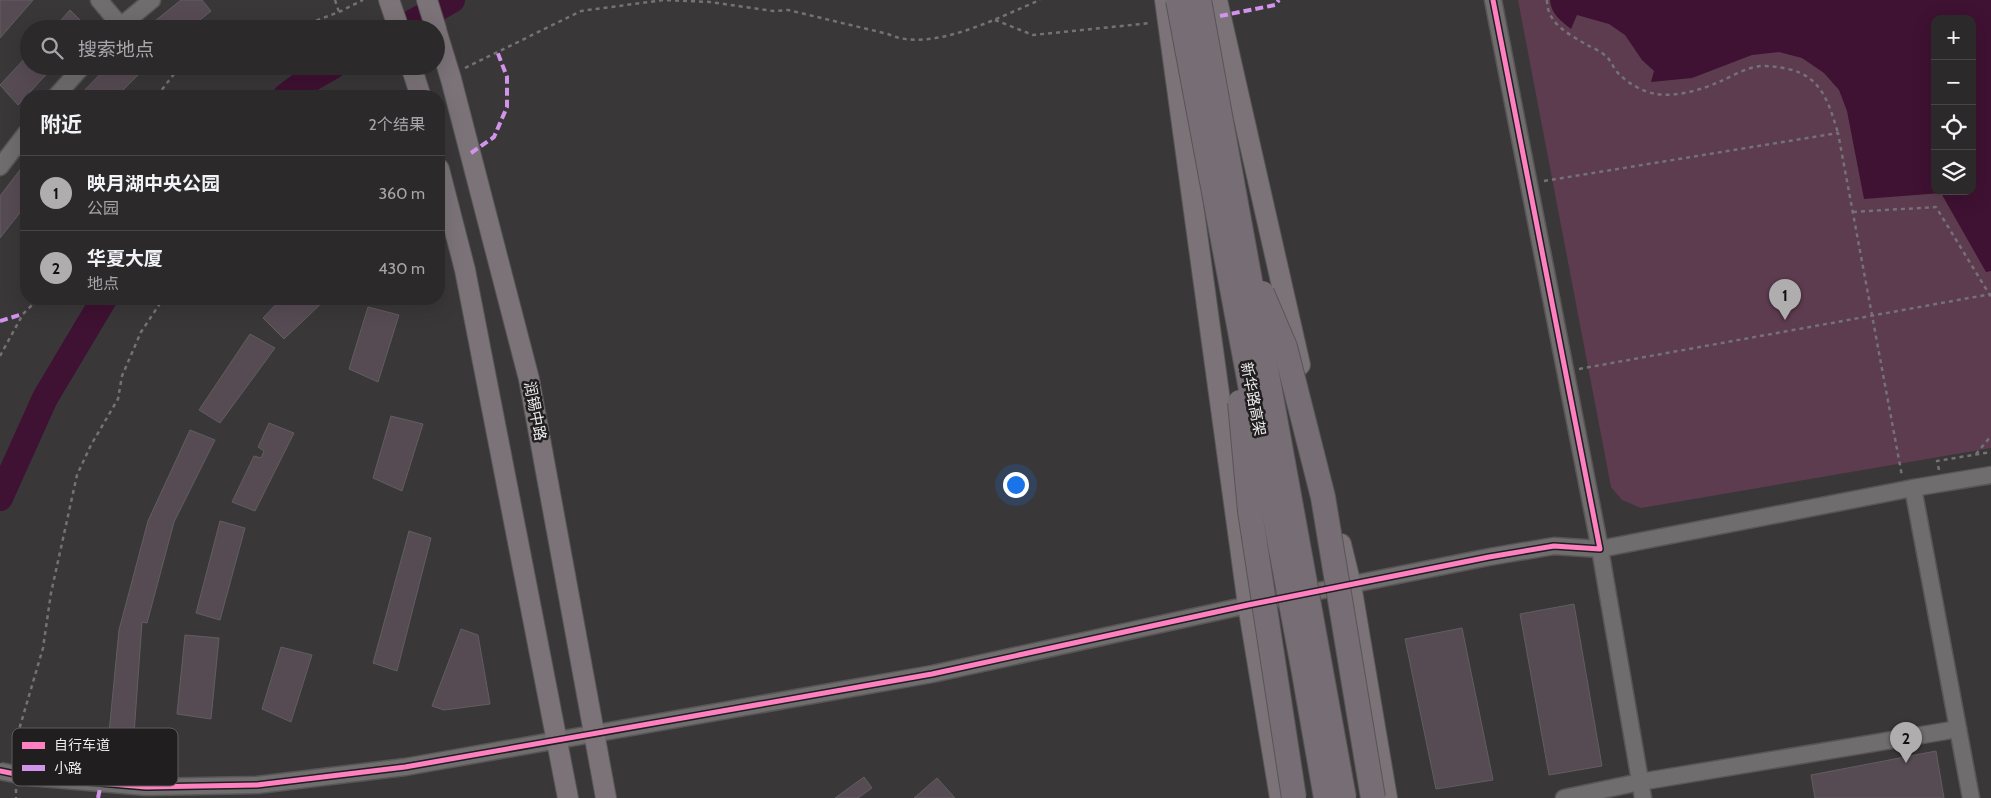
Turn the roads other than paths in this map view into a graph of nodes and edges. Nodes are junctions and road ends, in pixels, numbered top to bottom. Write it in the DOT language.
graph roads {
  1 [pos="99,0"];
  2 [pos="152,0"];
  3 [pos="389,0"];
  4 [pos="427,0"];
  5 [pos="1165,0"];
  6 [pos="1178,0"];
  7 [pos="1199,0"];
  8 [pos="1218,0"];
  9 [pos="1493,0"];
  10 [pos="113,20"];
  11 [pos="127,20"];
  12 [pos="395,20"];
  13 [pos="433,20"];
  14 [pos="445,48"];
  15 [pos="75,75"];
  16 [pos="414,75"];
  17 [pos="61,90"];
  18 [pos="418,90"];
  19 [pos="20,141"];
  20 [pos="0,167"];
  21 [pos="445,192"];
  22 [pos="1235,254"];
  23 [pos="1991,475"];
  24 [pos="1908,483"];
  25 [pos="1600,549"];
  26 [pos="1351,585"];
  27 [pos="1248,606"];
  28 [pos="1958,729"];
  29 [pos="595,734"];
  30 [pos="557,741"];
  31 [pos="1640,782"];
  32 [pos="134,786"];
  33 [pos="568,798"];
  34 [pos="606,798"];
  35 [pos="1280,798"];
  36 [pos="1294,798"];
  37 [pos="1326,798"];
  38 [pos="1344,798"];
  39 [pos="1374,798"];
  40 [pos="1387,798"];
  41 [pos="1564,798"];
  42 [pos="1643,798"];
  43 [pos="1971,798"];
  1 -- 10 [label="street"];
  2 -- 11 [label="street"];
  3 -- 12 [label="main road"];
  4 -- 13 [label="main road, 润锡中路"];
  5 -- 27 [label="main road"];
  6 -- 22 [label="highway, 新华路高架, bridge"];
  7 -- 22 [label="highway, 新华路高架, bridge"];
  8 -- 26 [label="main road"];
  9 -- 25 [label="street"];
  14 -- 29 [label="main road, 润锡中路, bridge"];
  15 -- 17 [label="street"];
  16 -- 18 [label="main road, bridge"];
  19 -- 20 [label="street"];
  21 -- 30 [label="main road"];
  22 -- 36 [label="highway, bridge"];
  22 -- 37 [label="highway, 新华路高架, bridge"];
  22 -- 38 [label="highway, 新华路高架, bridge"];
  22 -- 39 [label="highway, bridge"];
  23 -- 24 [label="street"];
  24 -- 25 [label="street"];
  24 -- 28 [label="street"];
  25 -- 26 [label="street"];
  25 -- 31 [label="street"];
  26 -- 27 [label="street"];
  26 -- 40 [label="main road"];
  27 -- 29 [label="street"];
  27 -- 35 [label="main road"];
  28 -- 31 [label="street"];
  28 -- 43 [label="street"];
  29 -- 30 [label="street"];
  29 -- 34 [label="main road, 润锡中路"];
  30 -- 32 [label="street, bridge"];
  30 -- 33 [label="main road"];
  31 -- 41 [label="street"];
  31 -- 42 [label="street"];
}
